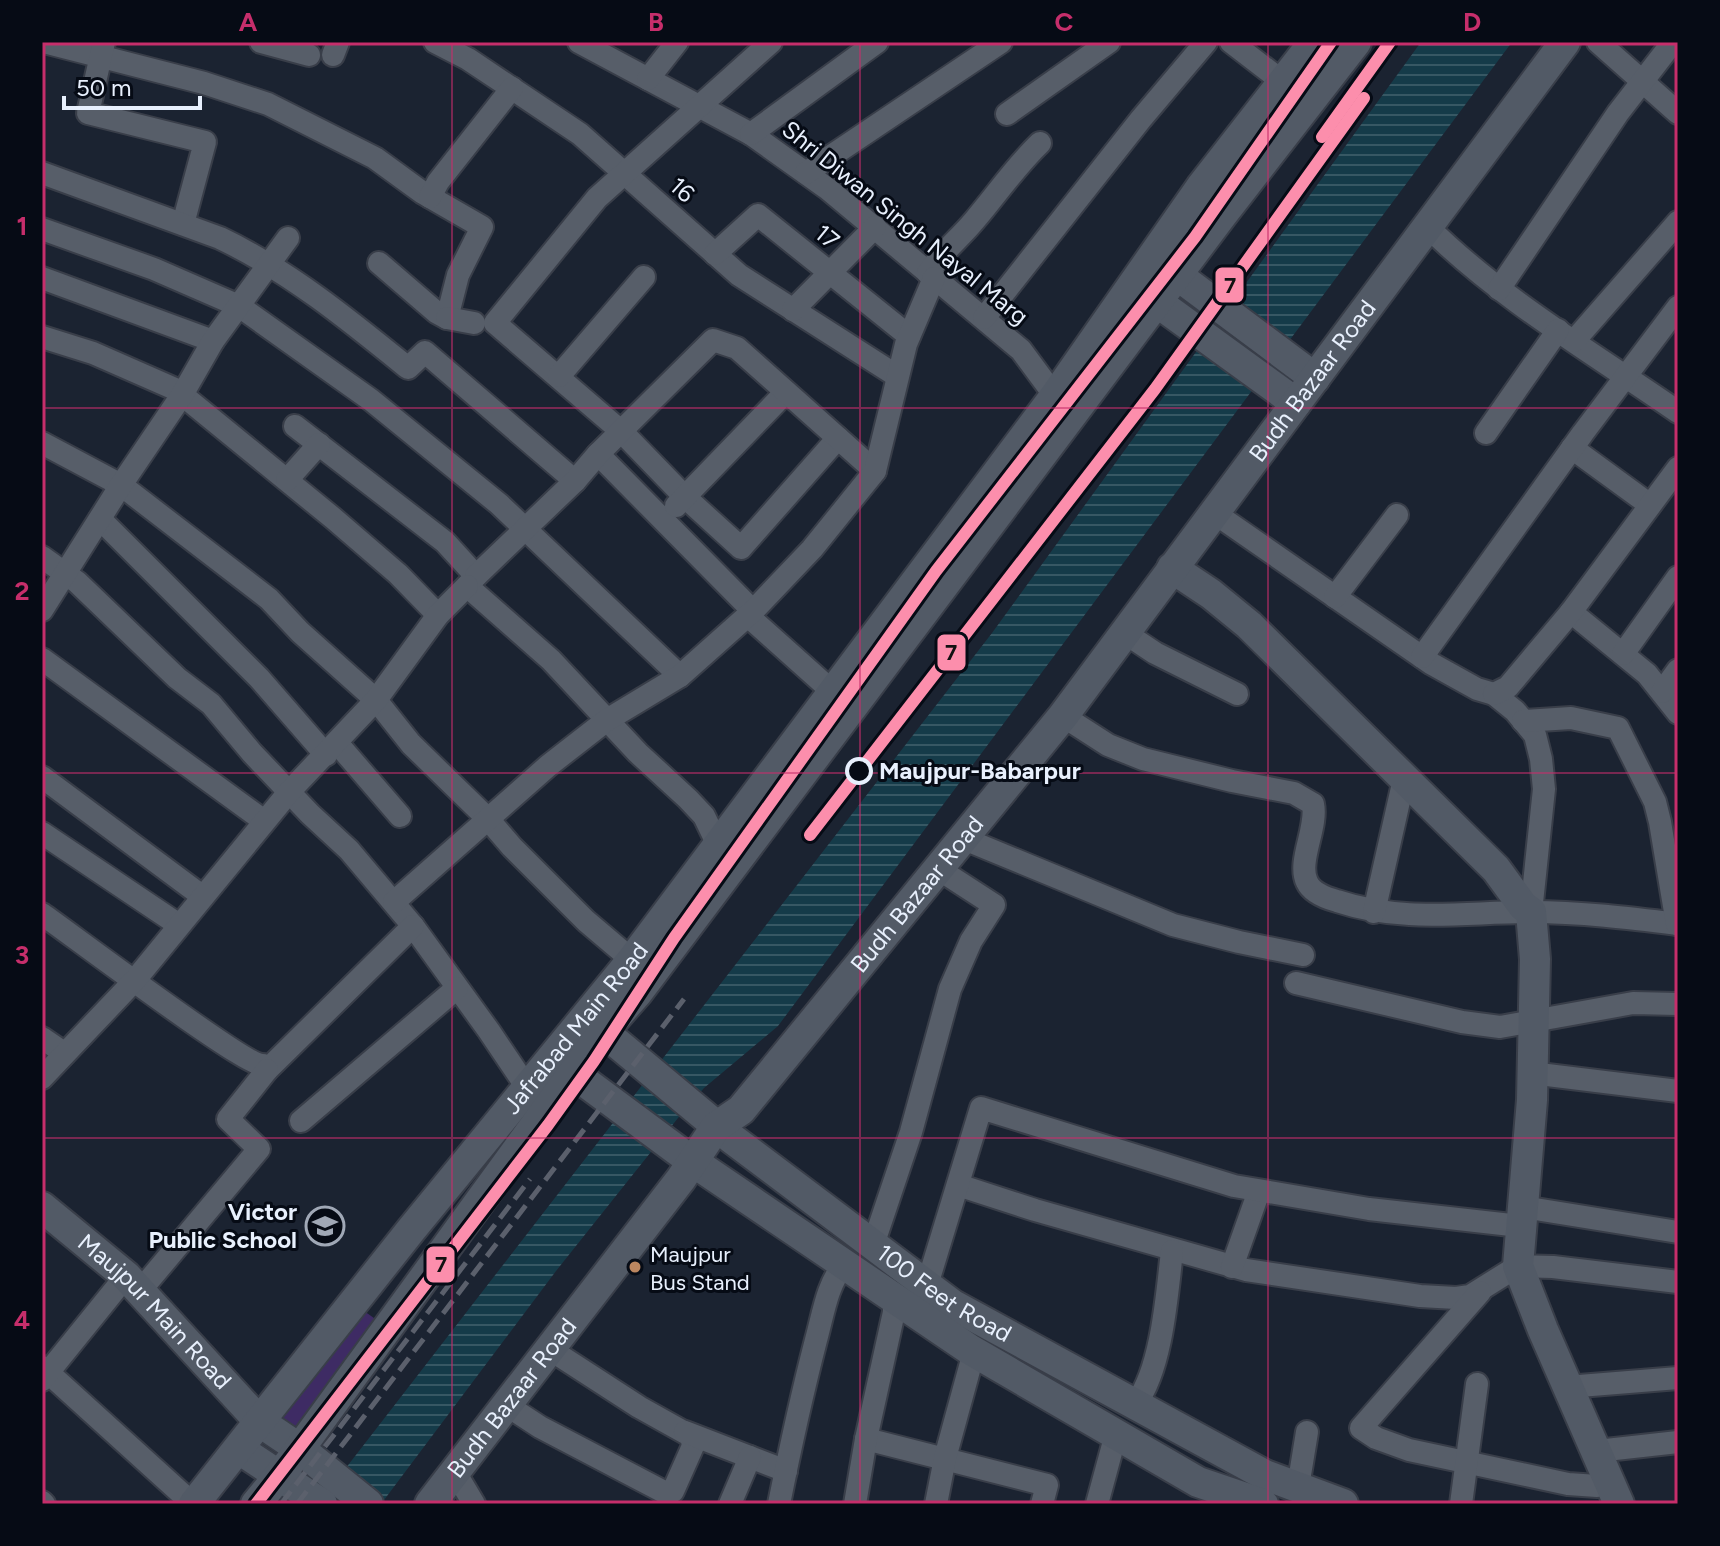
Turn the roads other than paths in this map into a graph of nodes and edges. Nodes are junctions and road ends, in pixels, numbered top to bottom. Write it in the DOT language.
graph roads {
  1 [pos="44,42"];
  2 [pos="261,42"];
  3 [pos="435,42"];
  4 [pos="677,42"];
  5 [pos="771,42"];
  6 [pos="877,42"];
  7 [pos="1001,42"];
  8 [pos="1109,42"];
  9 [pos="1206,42"];
  10 [pos="1231,42"];
  11 [pos="1314,42"];
  12 [pos="1356,42"];
  13 [pos="1565,42"];
  14 [pos="1598,42"];
  15 [pos="1673,42"];
  16 [pos="589,44"];
  17 [pos="102,50"];
  18 [pos="309,55"];
  19 [pos="648,79"];
  20 [pos="1283,82"];
  21 [pos="1643,83"];
  22 [pos="512,88"];
  23 [pos="699,105"];
  24 [pos="1678,113"];
  25 [pos="1007,114"];
  26 [pos="751,134"];
  27 [pos="1040,143"];
  28 [pos="42,173"];
  29 [pos="624,173"];
  30 [pos="806,173"];
  31 [pos="430,197"];
  32 [pos="1678,222"];
  33 [pos="183,224"];
  34 [pos="875,227"];
  35 [pos="1428,227"];
  36 [pos="42,229"];
  37 [pos="288,238"];
  38 [pos="715,254"];
  39 [pos="379,263"];
  40 [pos="268,265"];
  41 [pos="830,272"];
  42 [pos="931,275"];
  43 [pos="1177,275"];
  44 [pos="644,277"];
  45 [pos="42,278"];
  46 [pos="1499,289"];
  47 [pos="1157,302"];
  48 [pos="239,306"];
  49 [pos="1678,307"];
  50 [pos="793,310"];
  51 [pos="447,318"];
  52 [pos="984,318"];
  53 [pos="474,323"];
  54 [pos="909,336"];
  55 [pos="1566,336"];
  56 [pos="42,337"];
  57 [pos="213,341"];
  58 [pos="559,376"];
  59 [pos="897,376"];
  60 [pos="1627,377"];
  61 [pos="1315,378"];
  62 [pos="786,392"];
  63 [pos="182,395"];
  64 [pos="1055,396"];
  65 [pos="1296,403"];
  66 [pos="1678,412"];
  67 [pos="295,426"];
  68 [pos="622,432"];
  69 [pos="1486,433"];
  70 [pos="838,438"];
  71 [pos="42,443"];
  72 [pos="319,444"];
  73 [pos="1572,448"];
  74 [pos="598,454"];
  75 [pos="1678,468"];
  76 [pos="875,471"];
  77 [pos="287,480"];
  78 [pos="575,481"];
  79 [pos="121,485"];
  80 [pos="685,497"];
  81 [pos="1650,505"];
  82 [pos="1213,512"];
  83 [pos="1397,515"];
  84 [pos="100,519"];
  85 [pos="662,521"];
  86 [pos="524,530"];
  87 [pos="42,557"];
  88 [pos="1172,568"];
  89 [pos="67,575"];
  90 [pos="1678,577"];
  91 [pos="471,581"];
  92 [pos="1335,597"];
  93 [pos="42,610"];
  94 [pos="1571,612"];
  95 [pos="750,613"];
  96 [pos="438,615"];
  97 [pos="1125,633"];
  98 [pos="1623,654"];
  99 [pos="1422,657"];
  100 [pos="42,659"];
  101 [pos="1678,670"];
  102 [pos="680,676"];
  103 [pos="833,692"];
  104 [pos="1662,692"];
  105 [pos="1237,694"];
  106 [pos="1494,694"];
  107 [pos="376,700"];
  108 [pos="1678,713"];
  109 [pos="1063,716"];
  110 [pos="607,720"];
  111 [pos="1523,721"];
  112 [pos="331,749"];
  113 [pos="42,777"];
  114 [pos="1404,779"];
  115 [pos="289,792"];
  116 [pos="400,816"];
  117 [pos="488,819"];
  118 [pos="264,821"];
  119 [pos="42,833"];
  120 [pos="962,838"];
  121 [pos="718,845"];
  122 [pos="937,868"];
  123 [pos="202,896"];
  124 [pos="394,902"];
  125 [pos="1374,912"];
  126 [pos="1531,912"];
  127 [pos="42,914"];
  128 [pos="1678,924"];
  129 [pos="179,925"];
  130 [pos="413,926"];
  131 [pos="1303,955"];
  132 [pos="632,960"];
  133 [pos="135,980"];
  134 [pos="1296,983"];
  135 [pos="457,988"];
  136 [pos="1678,1004"];
  137 [pos="1533,1019"];
  138 [pos="594,1024"];
  139 [pos="42,1038"];
  140 [pos="64,1053"];
  141 [pos="564,1062"];
  142 [pos="267,1070"];
  143 [pos="1531,1073"];
  144 [pos="42,1078"];
  145 [pos="528,1089"];
  146 [pos="1678,1091"];
  147 [pos="301,1121"];
  148 [pos="716,1127"];
  149 [pos="693,1162"];
  150 [pos="958,1185"];
  151 [pos="1259,1191"];
  152 [pos="42,1207"];
  153 [pos="1521,1217"];
  154 [pos="1678,1232"];
  155 [pos="873,1245"];
  156 [pos="1172,1251"];
  157 [pos="844,1265"];
  158 [pos="1518,1266"];
  159 [pos="1232,1267"];
  160 [pos="1678,1282"];
  161 [pos="133,1283"];
  162 [pos="927,1285"];
  163 [pos="1481,1291"];
  164 [pos="894,1298"];
  165 [pos="551,1350"];
  166 [pos="974,1352"];
  167 [pos="44,1373"];
  168 [pos="1678,1378"];
  169 [pos="1477,1384"];
  170 [pos="1567,1387"];
  171 [pos="1136,1403"];
  172 [pos="508,1406"];
  173 [pos="260,1422"];
  174 [pos="685,1432"];
  175 [pos="1307,1432"];
  176 [pos="1116,1434"];
  177 [pos="866,1439"];
  178 [pos="1678,1442"];
  179 [pos="239,1449"];
  180 [pos="300,1449"];
  181 [pos="1597,1451"];
  182 [pos="750,1457"];
  183 [pos="945,1458"];
  184 [pos="1468,1462"];
  185 [pos="786,1471"];
  186 [pos="455,1472"];
  187 [pos="279,1476"];
  188 [pos="1298,1487"];
  189 [pos="330,1492"];
  190 [pos="1614,1493"];
  191 [pos="1220,1497"];
  192 [pos="669,1498"];
  193 [pos="194,1504"];
  194 [pos="256,1504"];
  195 [pos="368,1504"];
  196 [pos="430,1504"];
  197 [pos="474,1504"];
  198 [pos="730,1504"];
  199 [pos="779,1504"];
  200 [pos="855,1504"];
  201 [pos="936,1504"];
  202 [pos="1042,1504"];
  203 [pos="1097,1504"];
  204 [pos="1263,1504"];
  205 [pos="1343,1504"];
  206 [pos="1461,1504"];
  1 -- 17 [label="street"];
  2 -- 18 [label="street"];
  3 -- 22 [label="street, 16"];
  4 -- 19 [label="street"];
  5 -- 23 [label="street"];
  6 -- 26 [label="street"];
  7 -- 30 [label="street"];
  8 -- 25 [label="street"];
  9 -- 52 [label="street"];
  10 -- 20 [label="street"];
  11 -- 20 [label="main road, Jafrabad Main Road"];
  12 -- 43 [label="main road, Jafrabad Main Road"];
  13 -- 35 [label="main road, Budh Bazaar Road"];
  14 -- 21 [label="street"];
  15 -- 21 [label="street"];
  16 -- 19 [label="street, Shri Diwan Singh Nayal Marg"];
  17 -- 31 [label="street"];
  17 -- 33 [label="street"];
  19 -- 23 [label="street, Shri Diwan Singh Nayal Marg"];
  20 -- 64 [label="main road, Jafrabad Main Road"];
  21 -- 24 [label="street"];
  21 -- 46 [label="street"];
  22 -- 29 [label="street, 16"];
  22 -- 31 [label="street"];
  23 -- 26 [label="street, Shri Diwan Singh Nayal Marg"];
  23 -- 29 [label="street"];
  26 -- 30 [label="street, Shri Diwan Singh Nayal Marg"];
  27 -- 42 [label="street"];
  28 -- 33 [label="street"];
  29 -- 38 [label="street, 16"];
  29 -- 58 [label="street"];
  30 -- 34 [label="street, Shri Diwan Singh Nayal Marg"];
  31 -- 51 [label="street"];
  32 -- 55 [label="street"];
  33 -- 40 [label="street"];
  34 -- 41 [label="street"];
  34 -- 42 [label="street, Shri Diwan Singh Nayal Marg"];
  35 -- 46 [label="street"];
  35 -- 61 [label="main road, Budh Bazaar Road"];
  36 -- 48 [label="street"];
  37 -- 40 [label="street"];
  38 -- 41 [label="street, 17"];
  38 -- 50 [label="street, 16"];
  39 -- 51 [label="street"];
  40 -- 48 [label="street"];
  40 -- 78 [label="street"];
  41 -- 50 [label="street"];
  41 -- 54 [label="street, 17"];
  42 -- 52 [label="street, Shri Diwan Singh Nayal Marg"];
  42 -- 54 [label="street"];
  43 -- 47 [label="main road, Jafrabad Main Road"];
  43 -- 61 [label="main road"];
  44 -- 58 [label="street"];
  45 -- 57 [label="street"];
  46 -- 55 [label="street"];
  47 -- 65 [label="main road"];
  47 -- 138 [label="main road, Jafrabad Main Road"];
  48 -- 57 [label="street"];
  48 -- 86 [label="street"];
  49 -- 60 [label="street"];
  50 -- 59 [label="street, 16"];
  51 -- 53 [label="street"];
  52 -- 64 [label="street, Shri Diwan Singh Nayal Marg"];
  54 -- 59 [label="street"];
  55 -- 60 [label="street"];
  55 -- 69 [label="street"];
  56 -- 63 [label="street"];
  57 -- 63 [label="street"];
  58 -- 68 [label="street"];
  59 -- 76 [label="street"];
  60 -- 66 [label="street"];
  60 -- 73 [label="street"];
  61 -- 65 [label="main road, Budh Bazaar Road"];
  62 -- 68 [label="street"];
  62 -- 70 [label="street"];
  62 -- 80 [label="street"];
  63 -- 77 [label="street"];
  63 -- 79 [label="street"];
  64 -- 103 [label="main road, Jafrabad Main Road"];
  65 -- 82 [label="main road, Budh Bazaar Road"];
  67 -- 72 [label="street"];
  68 -- 74 [label="street"];
  68 -- 80 [label="street"];
  70 -- 76 [label="street"];
  70 -- 80 [label="street"];
  71 -- 79 [label="street"];
  72 -- 77 [label="street"];
  72 -- 91 [label="street"];
  73 -- 81 [label="street"];
  73 -- 99 [label="street"];
  74 -- 78 [label="street"];
  74 -- 85 [label="street"];
  75 -- 81 [label="street"];
  76 -- 95 [label="street"];
  77 -- 96 [label="street"];
  78 -- 86 [label="street"];
  79 -- 84 [label="street"];
  79 -- 107 [label="street"];
  80 -- 85 [label="street"];
  81 -- 94 [label="street"];
  82 -- 88 [label="main road, Budh Bazaar Road"];
  82 -- 92 [label="street"];
  83 -- 92 [label="street"];
  84 -- 89 [label="street"];
  84 -- 112 [label="street"];
  85 -- 95 [label="street"];
  86 -- 91 [label="street"];
  86 -- 102 [label="street"];
  87 -- 89 [label="street"];
  88 -- 97 [label="main road, Budh Bazaar Road"];
  88 -- 114 [label="main road"];
  89 -- 93 [label="street"];
  89 -- 115 [label="street"];
  90 -- 98 [label="street"];
  91 -- 96 [label="street"];
  91 -- 110 [label="street"];
  92 -- 99 [label="street"];
  94 -- 98 [label="street"];
  94 -- 106 [label="street"];
  95 -- 102 [label="street"];
  95 -- 103 [label="street"];
  96 -- 107 [label="street"];
  97 -- 105 [label="street"];
  97 -- 109 [label="main road, Budh Bazaar Road"];
  98 -- 104 [label="street"];
  99 -- 106 [label="street"];
  100 -- 118 [label="street"];
  101 -- 104 [label="street"];
  102 -- 110 [label="street"];
  103 -- 121 [label="main road, Jafrabad Main Road"];
  104 -- 108 [label="street"];
  106 -- 111 [label="street"];
  107 -- 112 [label="street"];
  107 -- 117 [label="street"];
  109 -- 120 [label="main road, Budh Bazaar Road"];
  109 -- 125 [label="street"];
  110 -- 117 [label="street"];
  110 -- 121 [label="street"];
  111 -- 126 [label="street"];
  111 -- 128 [label="street"];
  112 -- 115 [label="street"];
  112 -- 116 [label="street"];
  113 -- 123 [label="street"];
  114 -- 125 [label="street"];
  114 -- 126 [label="main road"];
  115 -- 118 [label="street"];
  115 -- 124 [label="street"];
  117 -- 124 [label="street"];
  117 -- 132 [label="street"];
  118 -- 123 [label="street"];
  119 -- 129 [label="street"];
  120 -- 122 [label="main road, Budh Bazaar Road"];
  120 -- 131 [label="street"];
  121 -- 132 [label="main road, Jafrabad Main Road"];
  122 -- 148 [label="main road, Budh Bazaar Road"];
  122 -- 155 [label="street"];
  123 -- 129 [label="street"];
  124 -- 130 [label="street"];
  125 -- 126 [label="street"];
  126 -- 128 [label="street"];
  126 -- 137 [label="main road"];
  127 -- 133 [label="street"];
  129 -- 133 [label="street"];
  130 -- 135 [label="street"];
  130 -- 142 [label="street"];
  132 -- 138 [label="main road, Jafrabad Main Road"];
  133 -- 140 [label="street"];
  133 -- 142 [label="street"];
  134 -- 137 [label="street"];
  135 -- 145 [label="street"];
  135 -- 147 [label="street"];
  136 -- 137 [label="street"];
  137 -- 143 [label="main road"];
  138 -- 141 [label="main road, Jafrabad Main Road"];
  138 -- 148 [label="main road, 100 Feet Road"];
  139 -- 140 [label="street"];
  140 -- 144 [label="street"];
  141 -- 145 [label="main road, Jafrabad Main Road"];
  141 -- 149 [label="main road, 100 Feet Road"];
  141 -- 180 [label="main road, Jafrabad Main Road"];
  142 -- 161 [label="street"];
  143 -- 146 [label="street"];
  143 -- 153 [label="main road"];
  145 -- 173 [label="main road, Jafrabad Main Road"];
  148 -- 149 [label="main road, Budh Bazaar Road"];
  148 -- 155 [label="main road, 100 Feet Road"];
  149 -- 157 [label="main road, 100 Feet Road"];
  149 -- 165 [label="main road, Budh Bazaar Road"];
  150 -- 151 [label="street"];
  150 -- 156 [label="street"];
  150 -- 162 [label="street"];
  151 -- 153 [label="street"];
  151 -- 159 [label="street"];
  152 -- 161 [label="main road, Maujpur Main Road"];
  153 -- 154 [label="street"];
  153 -- 158 [label="main road"];
  155 -- 162 [label="main road, 100 Feet Road"];
  156 -- 159 [label="street"];
  156 -- 171 [label="street"];
  157 -- 164 [label="main road, 100 Feet Road"];
  157 -- 185 [label="street"];
  158 -- 160 [label="street"];
  158 -- 163 [label="street"];
  158 -- 170 [label="main road"];
  159 -- 163 [label="street"];
  161 -- 167 [label="street"];
  161 -- 173 [label="main road, Maujpur Main Road"];
  162 -- 171 [label="main road, 100 Feet Road"];
  163 -- 184 [label="street"];
  164 -- 166 [label="main road, 100 Feet Road"];
  164 -- 177 [label="street"];
  165 -- 172 [label="main road, Budh Bazaar Road"];
  165 -- 174 [label="street"];
  166 -- 176 [label="main road, 100 Feet Road"];
  166 -- 183 [label="street"];
  167 -- 193 [label="street"];
  168 -- 170 [label="street"];
  169 -- 184 [label="street"];
  170 -- 181 [label="main road"];
  171 -- 188 [label="main road, 100 Feet Road"];
  172 -- 186 [label="main road, Budh Bazaar Road"];
  172 -- 192 [label="street"];
  173 -- 179 [label="main road, Jafrabad Main Road"];
  173 -- 180 [label="main road, Maujpur Main Road"];
  174 -- 182 [label="street"];
  174 -- 192 [label="street"];
  175 -- 188 [label="street"];
  176 -- 191 [label="main road, 100 Feet Road"];
  176 -- 203 [label="street"];
  177 -- 183 [label="street"];
  177 -- 200 [label="street"];
  178 -- 181 [label="street"];
  179 -- 187 [label="main road"];
  179 -- 193 [label="main road, Jafrabad Main Road"];
  180 -- 187 [label="main road, Jafrabad Main Road"];
  180 -- 189 [label="main road, Maujpur Main Road"];
  181 -- 190 [label="main road"];
  182 -- 185 [label="street"];
  182 -- 198 [label="street"];
  183 -- 201 [label="street"];
  183 -- 202 [label="street"];
  184 -- 190 [label="street"];
  184 -- 206 [label="street"];
  185 -- 199 [label="street"];
  186 -- 196 [label="main road, Budh Bazaar Road"];
  186 -- 197 [label="street"];
  187 -- 189 [label="main road"];
  187 -- 194 [label="main road, Jafrabad Main Road"];
  188 -- 205 [label="main road, 100 Feet Road"];
  189 -- 195 [label="main road"];
  191 -- 204 [label="main road, 100 Feet Road"];
}
